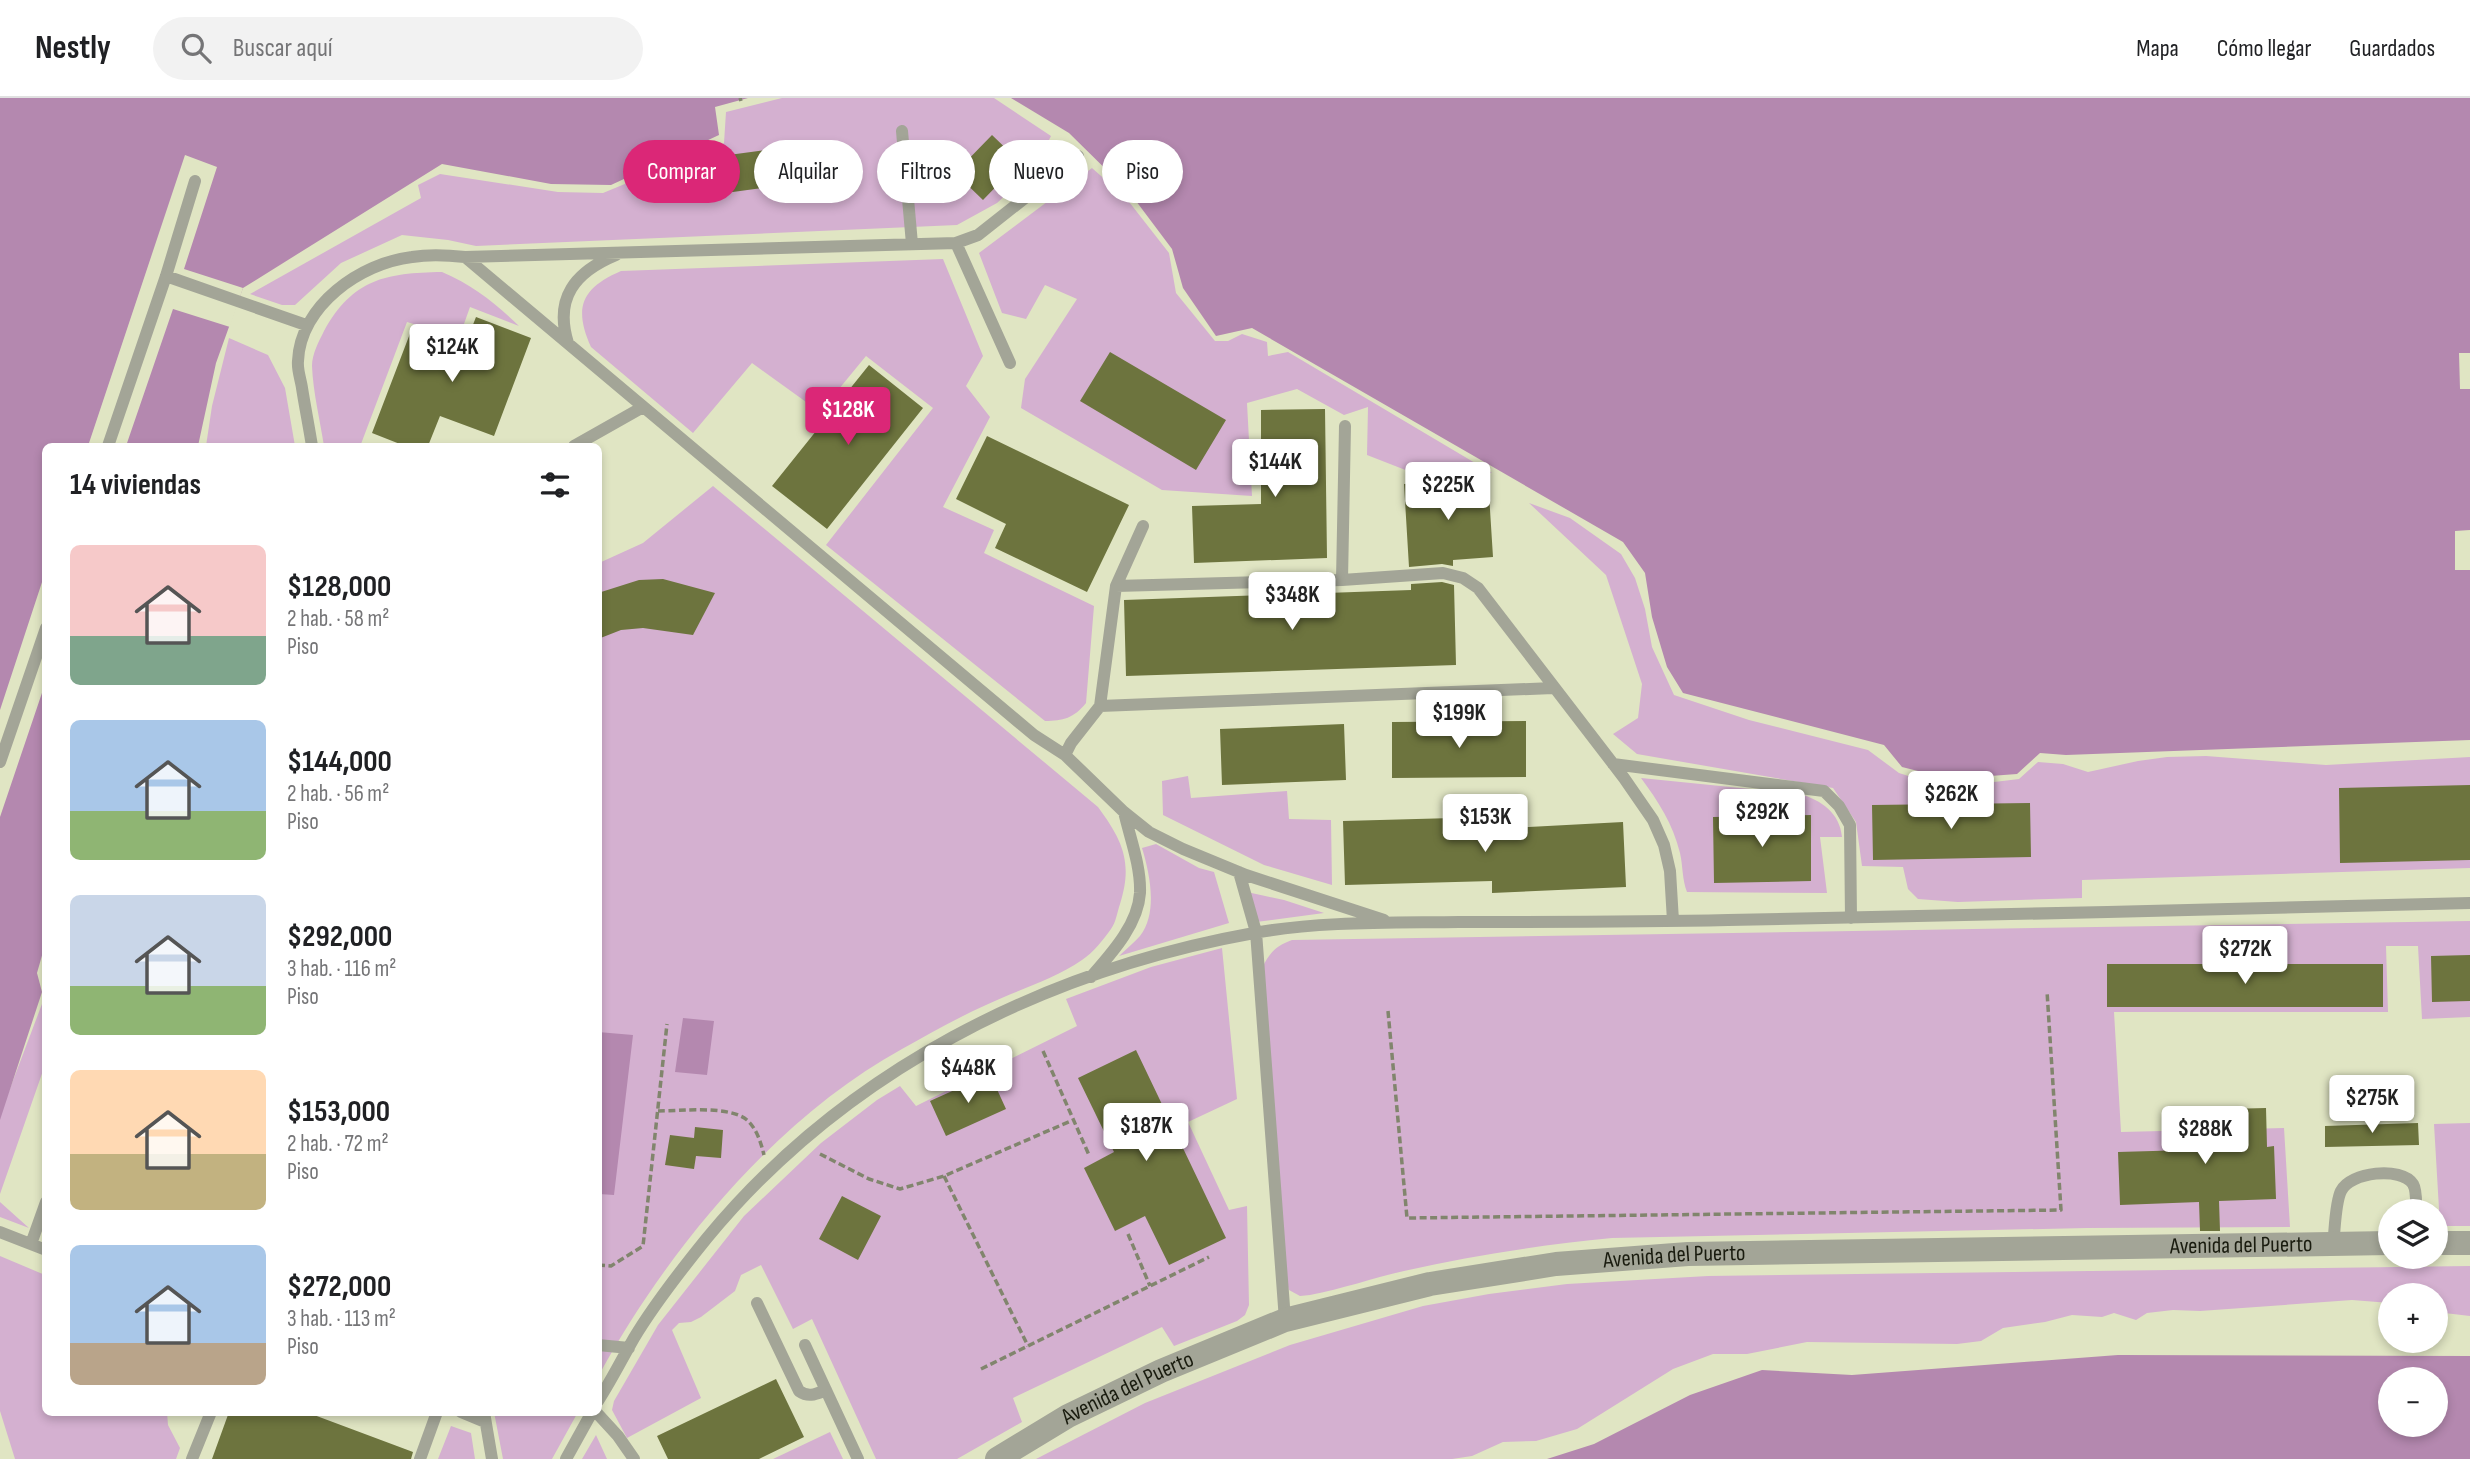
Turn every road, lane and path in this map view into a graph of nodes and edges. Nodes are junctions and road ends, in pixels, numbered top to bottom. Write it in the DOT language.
graph roads {
  1 [pos="902,131"];
  2 [pos="195,181"];
  3 [pos="1019,203"];
  4 [pos="956,243"];
  5 [pos="912,244"];
  6 [pos="623,252"];
  7 [pos="465,257"];
  8 [pos="166,276"];
  9 [pos="306,326"];
  10 [pos="568,343"];
  11 [pos="1010,363"];
  12 [pos="643,407"];
  13 [pos="1345,426"];
  14 [pos="109,443"];
  15 [pos="312,443"];
  16 [pos="579,443"];
  17 [pos="1143,526"];
  18 [pos="1342,580"];
  19 [pos="1116,586"];
  20 [pos="42,640"];
  21 [pos="1553,688"];
  22 [pos="1100,706"];
  23 [pos="1065,755"];
  24 [pos="0,762"];
  25 [pos="1613,764"];
  26 [pos="1124,812"];
  27 [pos="1239,872"];
  28 [pos="2470,903"];
  29 [pos="1851,918"];
  30 [pos="1673,921"];
  31 [pos="1392,923"];
  32 [pos="1256,932"];
  33 [pos="1091,977"];
  34 [pos="2047,991"];
  35 [pos="1388,1012"];
  36 [pos="667,1024"];
  37 [pos="1043,1051"];
  38 [pos="658,1111"];
  39 [pos="1073,1119"];
  40 [pos="820,1154"];
  41 [pos="1089,1155"];
  42 [pos="764,1157"];
  43 [pos="944,1176"];
  44 [pos="2416,1199"];
  45 [pos="42,1213"];
  46 [pos="0,1232"];
  47 [pos="1128,1234"];
  48 [pos="2448,1242"];
  49 [pos="2470,1242"];
  50 [pos="2378,1243"];
  51 [pos="31,1244"];
  52 [pos="2333,1245"];
  53 [pos="42,1248"];
  54 [pos="1209,1258"];
  55 [pos="602,1265"];
  56 [pos="1150,1286"];
  57 [pos="757,1303"];
  58 [pos="1285,1320"];
  59 [pos="602,1345"];
  60 [pos="805,1345"];
  61 [pos="1028,1346"];
  62 [pos="629,1348"];
  63 [pos="981,1369"];
  64 [pos="826,1390"];
  65 [pos="602,1394"];
  66 [pos="209,1416"];
  67 [pos="436,1416"];
  68 [pos="592,1416"];
  69 [pos="598,1416"];
  70 [pos="485,1417"];
  71 [pos="192,1459"];
  72 [pos="420,1459"];
  73 [pos="492,1459"];
  74 [pos="566,1459"];
  75 [pos="634,1459"];
  76 [pos="858,1459"];
  77 [pos="997,1459"];
  1 -- 5 [label="lane"];
  2 -- 8 [label="lane"];
  3 -- 4 [label="lane"];
  4 -- 5 [label="lane"];
  4 -- 11 [label="lane"];
  5 -- 6 [label="lane"];
  6 -- 7 [label="lane"];
  6 -- 10 [label="lane"];
  7 -- 9 [label="lane"];
  7 -- 10 [label="lane"];
  8 -- 9 [label="lane"];
  8 -- 14 [label="lane"];
  9 -- 15 [label="lane"];
  10 -- 12 [label="lane"];
  12 -- 16 [label="lane"];
  12 -- 23 [label="lane"];
  13 -- 18 [label="lane"];
  17 -- 19 [label="lane"];
  18 -- 19 [label="lane"];
  18 -- 21 [label="lane"];
  19 -- 22 [label="lane"];
  20 -- 24 [label="lane"];
  21 -- 22 [label="lane"];
  21 -- 25 [label="lane"];
  22 -- 23 [label="lane"];
  23 -- 26 [label="lane"];
  25 -- 29 [label="lane"];
  25 -- 30 [label="lane"];
  26 -- 27 [label="lane"];
  26 -- 33 [label="lane"];
  27 -- 31 [label="lane"];
  27 -- 32 [label="lane"];
  28 -- 29 [label="lane"];
  29 -- 30 [label="lane"];
  30 -- 31 [label="lane"];
  31 -- 32 [label="lane"];
  32 -- 33 [label="lane"];
  32 -- 58 [label="lane"];
  33 -- 62 [label="lane"];
  34 -- 35 [label="path"];
  36 -- 38 [label="path"];
  37 -- 39 [label="path"];
  38 -- 42 [label="path"];
  38 -- 55 [label="path"];
  39 -- 41 [label="path"];
  39 -- 43 [label="path"];
  40 -- 43 [label="path"];
  43 -- 61 [label="path"];
  44 -- 52 [label="lane"];
  45 -- 51 [label="lane"];
  46 -- 51 [label="lane"];
  47 -- 56 [label="path"];
  48 -- 49 [label="street"];
  50 -- 52 [label="street, Avenida del Puerto"];
  51 -- 53 [label="lane"];
  52 -- 58 [label="street, Avenida del Puerto"];
  54 -- 56 [label="path"];
  56 -- 61 [label="path"];
  57 -- 64 [label="lane"];
  58 -- 77 [label="street, Avenida del Puerto"];
  59 -- 62 [label="lane"];
  60 -- 64 [label="lane"];
  61 -- 63 [label="path"];
  62 -- 65 [label="lane"];
  64 -- 76 [label="lane"];
  66 -- 71 [label="lane"];
  67 -- 72 [label="lane"];
  68 -- 74 [label="lane"];
  69 -- 75 [label="lane"];
  70 -- 73 [label="lane"];
}
